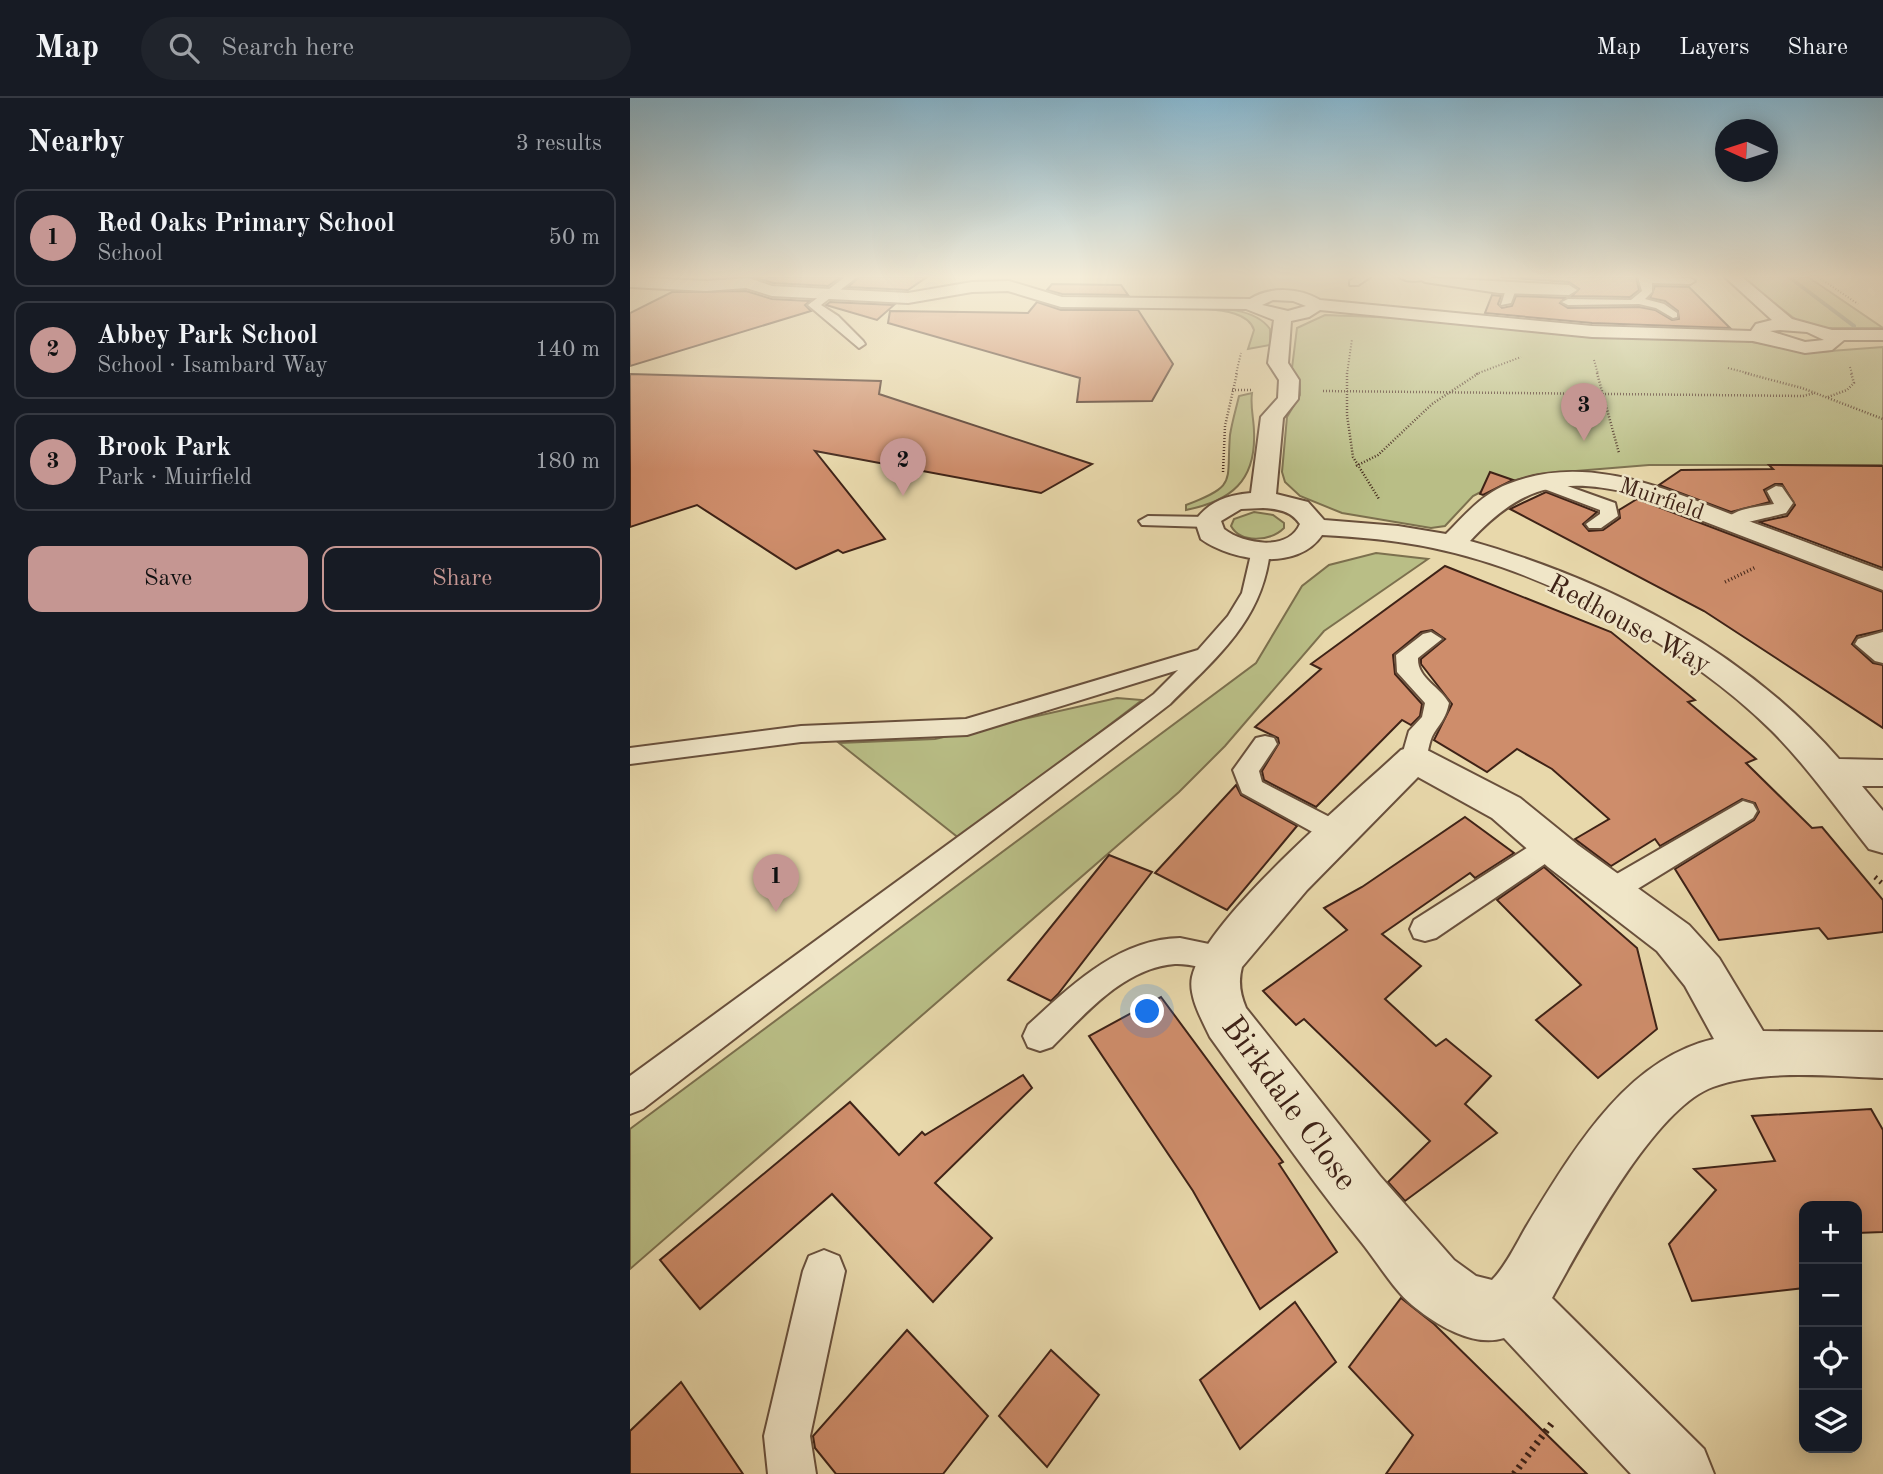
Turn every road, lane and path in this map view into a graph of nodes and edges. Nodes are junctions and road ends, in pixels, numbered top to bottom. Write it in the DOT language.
graph roads {
  1 [pos="856,341"];
  2 [pos="1280,341"];
  3 [pos="1352,341"];
  4 [pos="1779,341"];
  5 [pos="1835,341"];
  6 [pos="859,344"];
  7 [pos="1242,346"];
  8 [pos="1591,352"];
  9 [pos="1526,356"];
  10 [pos="1278,363"];
  11 [pos="1847,364"];
  12 [pos="1724,367"];
  13 [pos="1262,384"];
  14 [pos="1233,390"];
  15 [pos="1288,390"];
  16 [pos="1348,391"];
  17 [pos="1449,392"];
  18 [pos="1815,393"];
  19 [pos="1603,394"];
  20 [pos="1827,397"];
  21 [pos="1272,418"];
  22 [pos="1883,419"];
  23 [pos="1356,466"];
  24 [pos="1606,480"];
  25 [pos="1545,483"];
  26 [pos="1776,491"];
  27 [pos="1263,500"];
  28 [pos="1148,521"];
  29 [pos="1168,521"];
  30 [pos="1208,522"];
  31 [pos="1731,522"];
  32 [pos="1595,524"];
  33 [pos="1313,527"];
  34 [pos="1375,531"];
  35 [pos="1452,544"];
  36 [pos="1261,550"];
  37 [pos="1883,581"];
  38 [pos="1883,638"];
  39 [pos="1431,639"];
  40 [pos="1206,654"];
  41 [pos="1883,656"];
  42 [pos="1265,744"];
  43 [pos="630,756"];
  44 [pos="1414,759"];
  45 [pos="1829,772"];
  46 [pos="1883,773"];
  47 [pos="1743,811"];
  48 [pos="1337,833"];
  49 [pos="1883,838"];
  50 [pos="1551,846"];
  51 [pos="1868,869"];
  52 [pos="1883,884"];
  53 [pos="1611,891"];
  54 [pos="1425,929"];
  55 [pos="1222,958"];
  56 [pos="1040,1036"];
  57 [pos="1751,1057"];
  58 [pos="1879,1062"];
  59 [pos="630,1097"];
  60 [pos="824,1271"];
  61 [pos="1514,1304"];
  62 [pos="792,1474"];
  63 [pos="1679,1474"];
  1 -- 6 [label="lane"];
  2 -- 10 [label="street"];
  3 -- 16 [label="path"];
  4 -- 5 [label="street"];
  7 -- 14 [label="path"];
  8 -- 19 [label="path"];
  9 -- 17 [label="path"];
  10 -- 13 [label="street"];
  10 -- 15 [label="street"];
  11 -- 20 [label="path"];
  12 -- 18 [label="path"];
  13 -- 14 [label="path"];
  13 -- 21 [label="street"];
  14 -- 29 [label="path"];
  15 -- 16 [label="path"];
  15 -- 21 [label="street"];
  16 -- 17 [label="path"];
  16 -- 23 [label="path"];
  17 -- 19 [label="path"];
  17 -- 23 [label="path"];
  18 -- 19 [label="path"];
  18 -- 20 [label="path"];
  19 -- 24 [label="path"];
  20 -- 22 [label="path"];
  21 -- 27 [label="street"];
  23 -- 34 [label="path"];
  24 -- 25 [label="street, Muirfield"];
  24 -- 31 [label="street, Muirfield"];
  25 -- 32 [label="lane"];
  25 -- 35 [label="street, Muirfield"];
  26 -- 31 [label="lane"];
  27 -- 30 [label="street"];
  27 -- 33 [label="street"];
  28 -- 29 [label="lane"];
  29 -- 30 [label="lane"];
  30 -- 36 [label="street"];
  31 -- 37 [label="street, Muirfield"];
  33 -- 34 [label="street, Redhouse Way"];
  33 -- 36 [label="street"];
  34 -- 35 [label="street, Redhouse Way"];
  35 -- 45 [label="street, Redhouse Way"];
  36 -- 40 [label="lane"];
  38 -- 41 [label="lane"];
  39 -- 44 [label="lane"];
  40 -- 43 [label="lane"];
  40 -- 59 [label="lane"];
  42 -- 48 [label="lane"];
  44 -- 48 [label="street"];
  44 -- 50 [label="street"];
  45 -- 46 [label="street"];
  45 -- 49 [label="street, Redhouse Way"];
  47 -- 53 [label="lane"];
  48 -- 55 [label="street"];
  50 -- 53 [label="street"];
  50 -- 54 [label="lane"];
  51 -- 52 [label="path"];
  53 -- 57 [label="street"];
  55 -- 56 [label="lane"];
  55 -- 61 [label="street, Birkdale Close"];
  57 -- 58 [label="street"];
  57 -- 61 [label="street"];
  60 -- 62 [label="lane"];
  61 -- 63 [label="street"];
}
